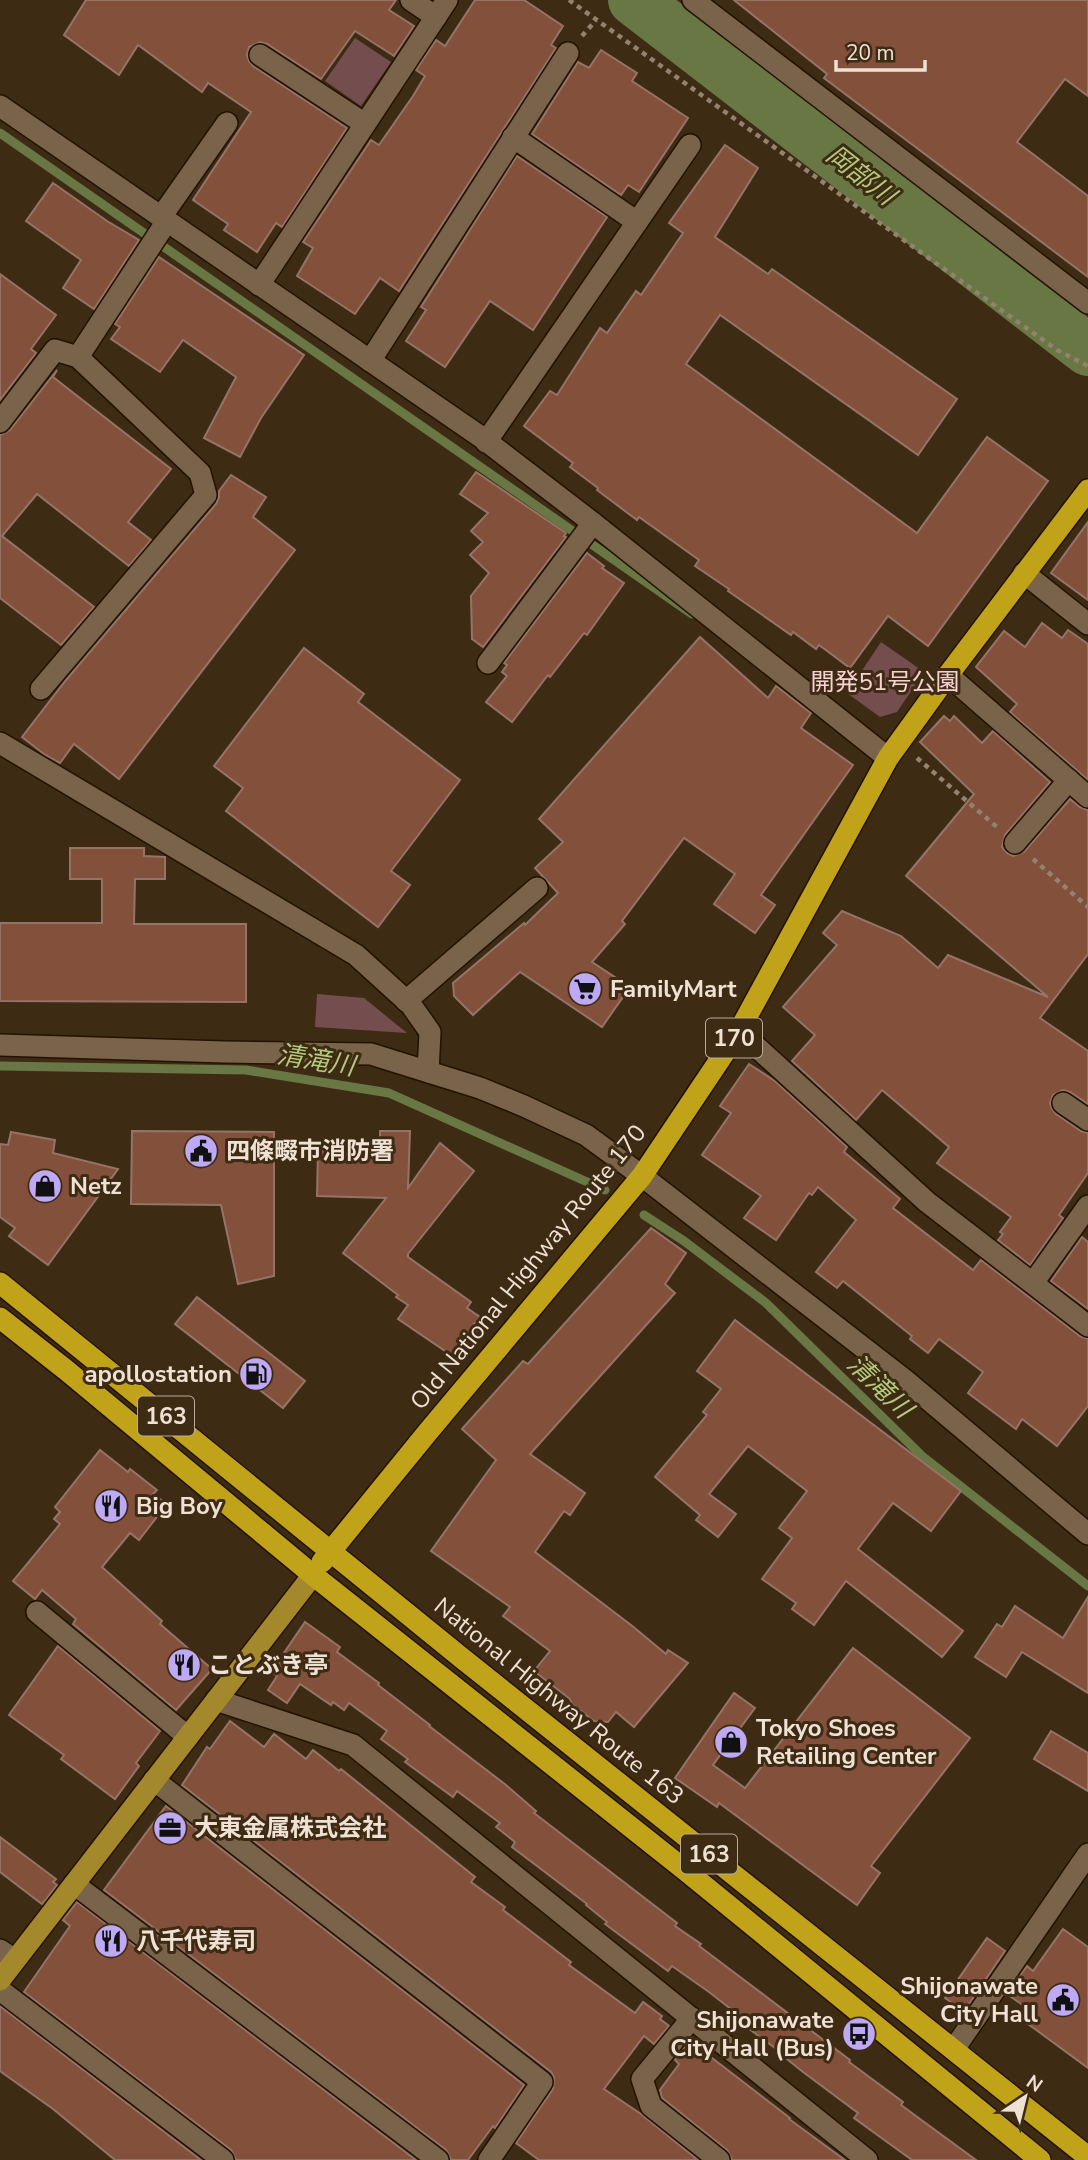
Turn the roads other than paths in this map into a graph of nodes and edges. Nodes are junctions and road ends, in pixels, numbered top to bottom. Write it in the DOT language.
graph roads {
  1 [pos="411,0"];
  2 [pos="693,0"];
  3 [pos="442,8"];
  4 [pos="568,52"];
  5 [pos="260,55"];
  6 [pos="0,106"];
  7 [pos="227,124"];
  8 [pos="365,124"];
  9 [pos="513,137"];
  10 [pos="690,145"];
  11 [pos="637,222"];
  12 [pos="159,231"];
  13 [pos="259,285"];
  14 [pos="1088,303"];
  15 [pos="78,357"];
  16 [pos="370,361"];
  17 [pos="0,422"];
  18 [pos="486,442"];
  19 [pos="1088,490"];
  20 [pos="585,533"];
  21 [pos="1024,573"];
  22 [pos="1088,624"];
  23 [pos="488,663"];
  24 [pos="948,675"];
  25 [pos="41,689"];
  26 [pos="0,743"];
  27 [pos="894,750"];
  28 [pos="1069,780"];
  29 [pos="1088,797"];
  30 [pos="1015,843"];
  31 [pos="537,888"];
  32 [pos="405,1001"];
  33 [pos="739,1031"];
  34 [pos="0,1045"];
  35 [pos="428,1072"];
  36 [pos="1063,1103"];
  37 [pos="1088,1120"];
  38 [pos="642,1176"];
  39 [pos="1088,1206"];
  40 [pos="0,1283"];
  41 [pos="1033,1283"];
  42 [pos="0,1318"];
  43 [pos="1088,1326"];
  44 [pos="1088,1534"];
  45 [pos="330,1550"];
  46 [pos="313,1575"];
  47 [pos="37,1612"];
  48 [pos="216,1700"];
  49 [pos="188,1737"];
  50 [pos="154,1780"];
  51 [pos="1088,1854"];
  52 [pos="74,1884"];
  53 [pos="8,1955"];
  54 [pos="0,1980"];
  55 [pos="0,1990"];
  56 [pos="692,2018"];
  57 [pos="954,2049"];
  58 [pos="497,2157"];
  59 [pos="1088,2157"];
  60 [pos="223,2160"];
  61 [pos="438,2160"];
  62 [pos="719,2160"];
  63 [pos="867,2160"];
  64 [pos="1041,2160"];
  1 -- 3 [label="street"];
  2 -- 14 [label="street"];
  3 -- 8 [label="street"];
  4 -- 9 [label="street"];
  5 -- 8 [label="street"];
  6 -- 12 [label="street"];
  7 -- 12 [label="street"];
  8 -- 13 [label="street"];
  9 -- 11 [label="street"];
  9 -- 16 [label="street"];
  10 -- 11 [label="street"];
  11 -- 18 [label="street"];
  12 -- 13 [label="street"];
  12 -- 15 [label="street"];
  13 -- 16 [label="street"];
  15 -- 17 [label="street"];
  15 -- 25 [label="street"];
  16 -- 18 [label="street"];
  18 -- 20 [label="street"];
  19 -- 21 [label="highway, Old National Highway Route 170 / 170"];
  20 -- 23 [label="street"];
  20 -- 27 [label="street"];
  21 -- 22 [label="street"];
  21 -- 24 [label="highway, Old National Highway Route 170 / 170"];
  24 -- 27 [label="highway, Old National Highway Route 170 / 170"];
  24 -- 28 [label="street"];
  26 -- 32 [label="street"];
  27 -- 33 [label="highway, Old National Highway Route 170 / 170"];
  28 -- 29 [label="street"];
  28 -- 30 [label="street"];
  31 -- 32 [label="street"];
  32 -- 35 [label="street"];
  33 -- 38 [label="highway, Old National Highway Route 170 / 170"];
  33 -- 41 [label="street"];
  34 -- 35 [label="street"];
  35 -- 38 [label="street"];
  36 -- 37 [label="street"];
  38 -- 44 [label="street"];
  38 -- 45 [label="highway, Old National Highway Route 170 / 170"];
  39 -- 41 [label="street"];
  40 -- 45 [label="highway, National Highway Route 163 / 163"];
  41 -- 43 [label="street"];
  42 -- 46 [label="highway, 163"];
  45 -- 46 [label="highway, Old National Highway Route 170 / 170"];
  45 -- 57 [label="highway, National Highway Route 163 / 163"];
  46 -- 48 [label="main road"];
  46 -- 64 [label="highway, 163"];
  47 -- 49 [label="street"];
  48 -- 49 [label="main road"];
  48 -- 56 [label="street"];
  49 -- 50 [label="main road"];
  50 -- 52 [label="main road"];
  50 -- 58 [label="street"];
  51 -- 57 [label="street"];
  52 -- 53 [label="main road"];
  52 -- 61 [label="street"];
  53 -- 54 [label="main road"];
  55 -- 60 [label="street"];
  56 -- 62 [label="street"];
  56 -- 63 [label="street"];
  57 -- 59 [label="highway, National Highway Route 163 / 163"];
}
